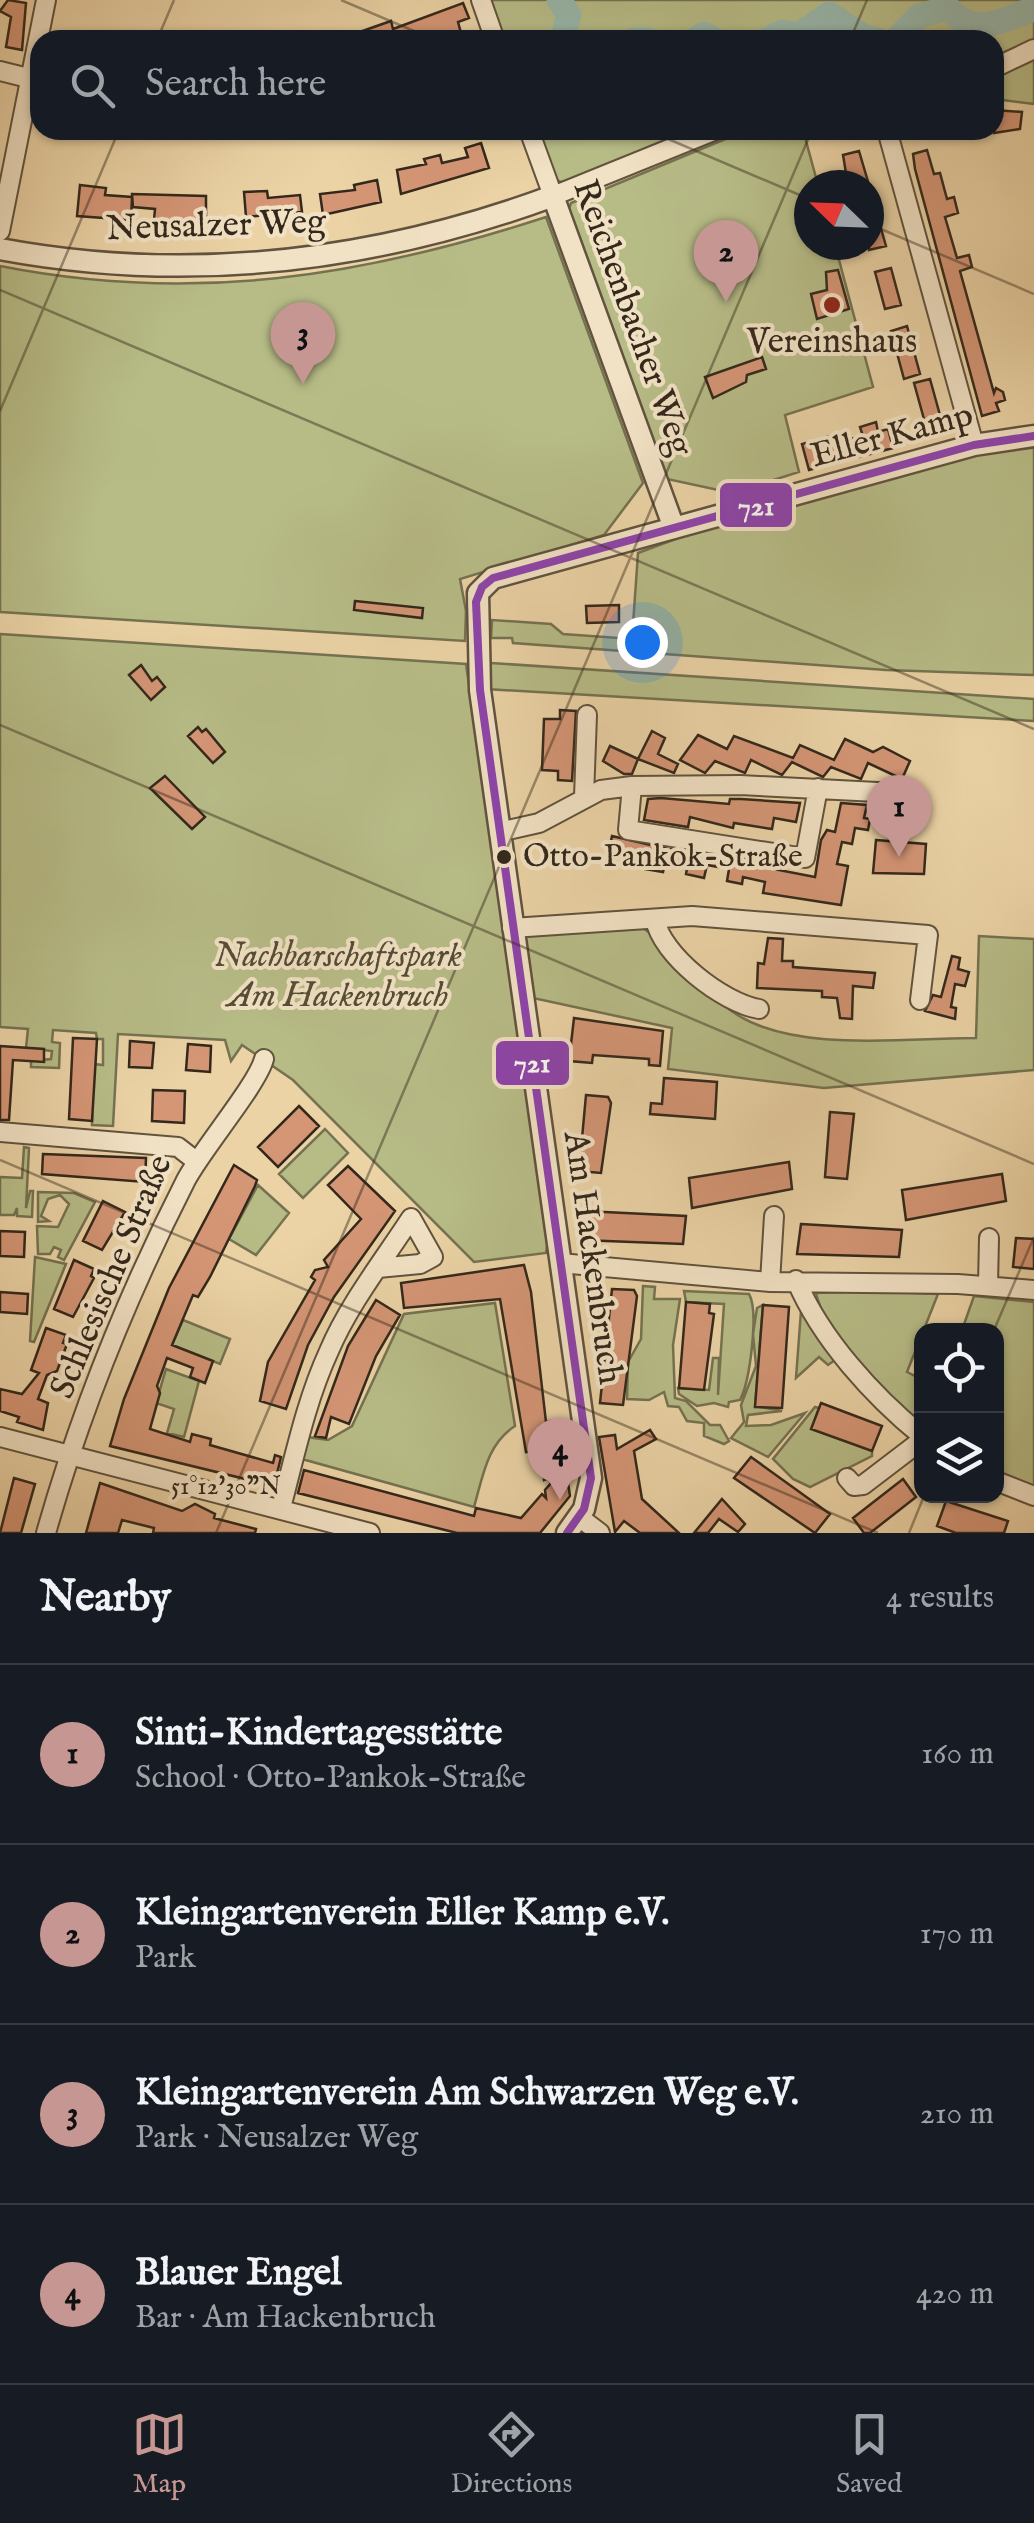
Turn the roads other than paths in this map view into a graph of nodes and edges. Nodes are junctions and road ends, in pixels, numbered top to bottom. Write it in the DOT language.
graph roads {
  1 [pos="46,0"];
  2 [pos="481,0"];
  3 [pos="42,30"];
  4 [pos="488,30"];
  5 [pos="1034,49"];
  6 [pos="1004,63"];
  7 [pos="0,71"];
  8 [pos="30,78"];
  9 [pos="30,105"];
  10 [pos="533,140"];
  11 [pos="691,140"];
  12 [pos="890,140"];
  13 [pos="553,196"];
  14 [pos="0,230"];
  15 [pos="0,249"];
  16 [pos="1034,436"];
  17 [pos="974,445"];
  18 [pos="674,528"];
  19 [pos="482,588"];
  20 [pos="586,715"];
  21 [pos="632,786"];
  22 [pos="818,788"];
  23 [pos="584,798"];
  24 [pos="910,810"];
  25 [pos="499,832"];
  26 [pos="655,919"];
  27 [pos="512,928"];
  28 [pos="920,1000"];
  29 [pos="759,1009"];
  30 [pos="264,1059"];
  31 [pos="0,1132"];
  32 [pos="196,1161"];
  33 [pos="774,1216"];
  34 [pos="989,1238"];
  35 [pos="560,1263"];
  36 [pos="378,1268"];
  37 [pos="796,1280"];
  38 [pos="770,1282"];
  39 [pos="988,1286"];
  40 [pos="1034,1290"];
  41 [pos="914,1430"];
  42 [pos="0,1437"];
  43 [pos="914,1444"];
  44 [pos="73,1455"];
  45 [pos="847,1478"];
  46 [pos="1004,1484"];
  47 [pos="1034,1496"];
  48 [pos="281,1508"];
  49 [pos="573,1525"];
  50 [pos="46,1533"];
  51 [pos="370,1533"];
  52 [pos="600,1533"];
  1 -- 3 [label="street"];
  2 -- 4 [label="street"];
  5 -- 6 [label="street"];
  7 -- 8 [label="street"];
  9 -- 14 [label="street"];
  10 -- 13 [label="street, Reichenbacher Weg"];
  11 -- 13 [label="street, Neusalzer Weg"];
  12 -- 17 [label="street"];
  13 -- 15 [label="street, Neusalzer Weg"];
  13 -- 18 [label="street, Reichenbacher Weg"];
  16 -- 17 [label="street, Eller Kamp"];
  17 -- 18 [label="street, Eller Kamp"];
  18 -- 19 [label="street, Eller Kamp"];
  19 -- 25 [label="street, Am Hackenbruch"];
  20 -- 23 [label="street"];
  21 -- 22 [label="street"];
  21 -- 22 [label="street"];
  21 -- 23 [label="street"];
  22 -- 24 [label="street"];
  23 -- 25 [label="street"];
  25 -- 27 [label="street, Am Hackenbruch"];
  26 -- 27 [label="street"];
  26 -- 28 [label="street"];
  26 -- 29 [label="street"];
  27 -- 35 [label="street, Am Hackenbruch"];
  30 -- 32 [label="street, Schlesische Straße"];
  31 -- 32 [label="street"];
  32 -- 44 [label="street, Schlesische Straße"];
  33 -- 38 [label="street"];
  34 -- 39 [label="street"];
  35 -- 38 [label="street"];
  35 -- 49 [label="street, Am Hackenbruch"];
  36 -- 48 [label="street"];
  37 -- 38 [label="street"];
  37 -- 39 [label="street"];
  37 -- 41 [label="street"];
  39 -- 40 [label="street"];
  42 -- 44 [label="street"];
  43 -- 45 [label="street"];
  44 -- 48 [label="street"];
  44 -- 50 [label="street, Schlesische Straße"];
  46 -- 47 [label="street"];
  48 -- 51 [label="street"];
  49 -- 52 [label="street"];
}
